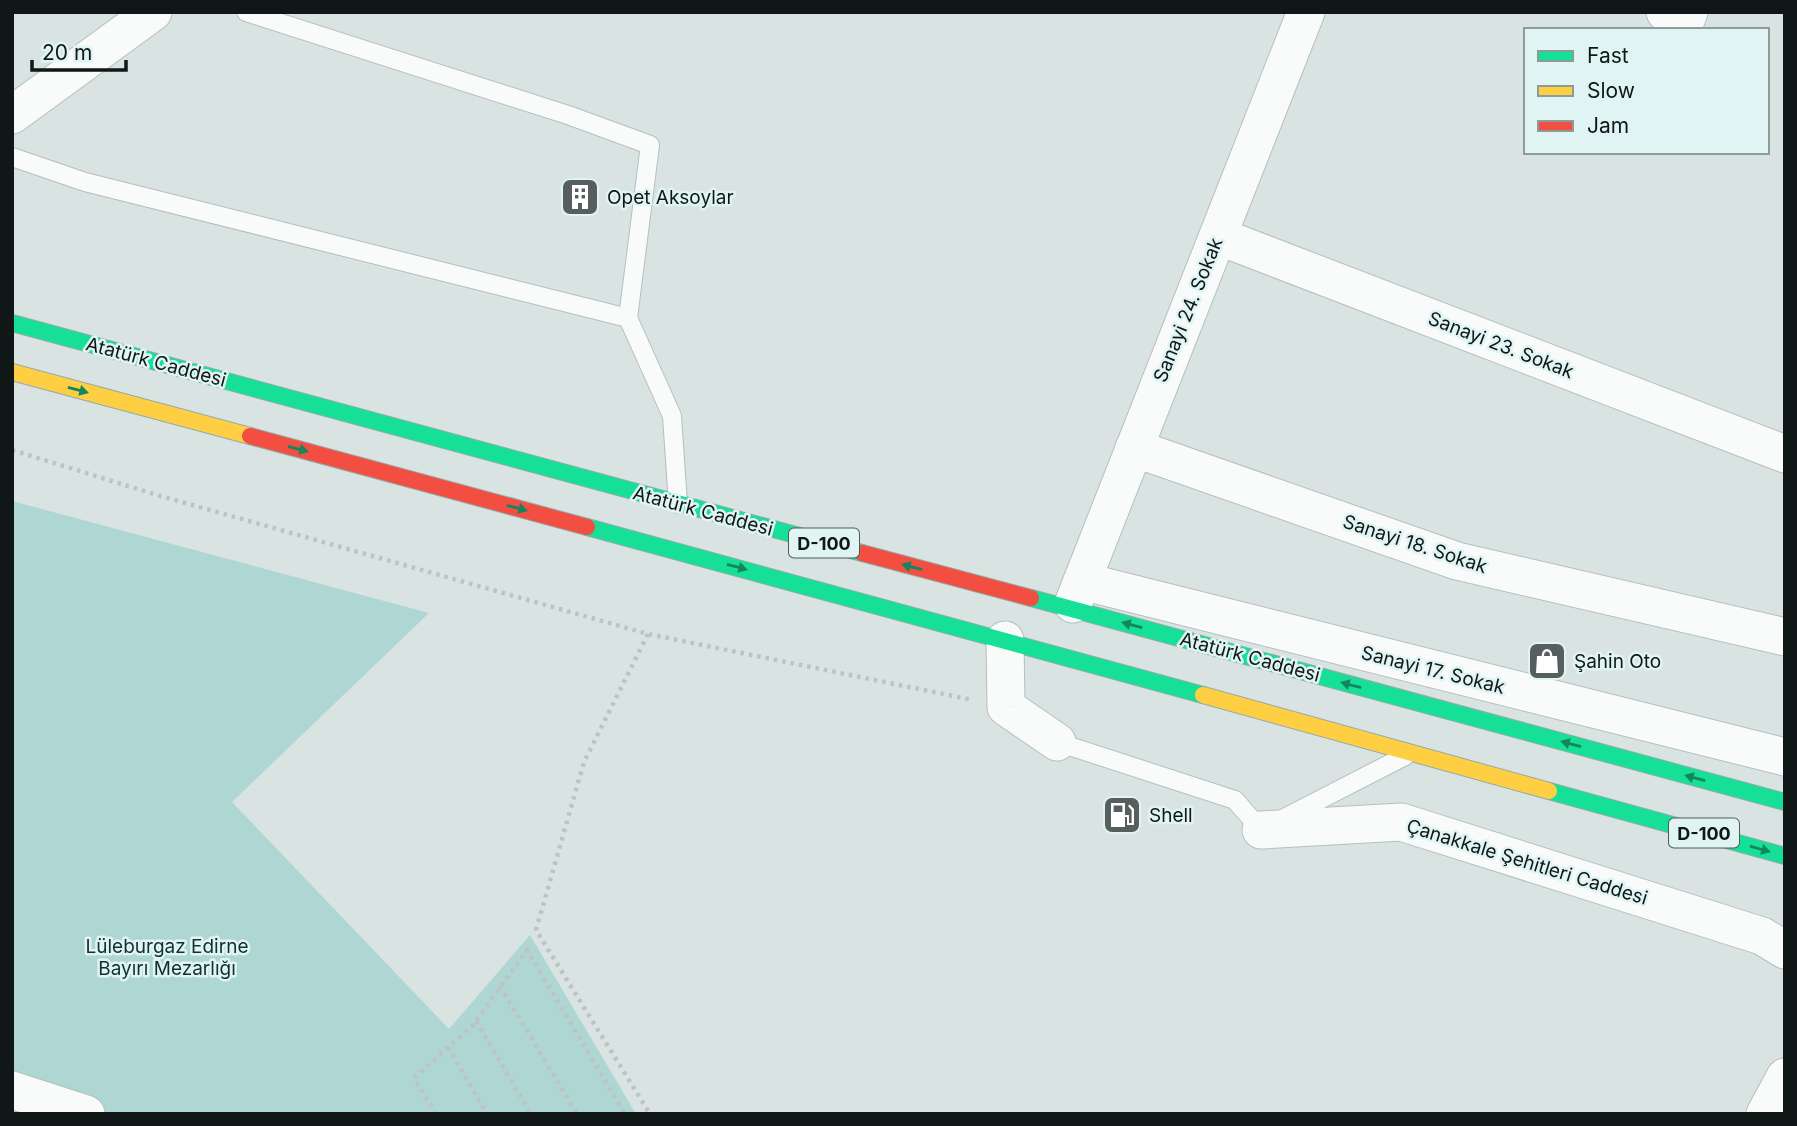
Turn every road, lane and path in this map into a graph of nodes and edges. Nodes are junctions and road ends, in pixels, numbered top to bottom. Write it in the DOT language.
graph roads {
  1 [pos="153,12"];
  2 [pos="246,12"];
  3 [pos="1306,12"];
  4 [pos="12,115"];
  5 [pos="12,157"];
  6 [pos="1218,236"];
  7 [pos="628,318"];
  8 [pos="12,323"];
  9 [pos="12,372"];
  10 [pos="1134,448"];
  11 [pos="12,450"];
  12 [pos="1785,454"];
  13 [pos="678,505"];
  14 [pos="1076,595"];
  15 [pos="648,634"];
  16 [pos="1785,637"];
  17 [pos="1005,640"];
  18 [pos="1006,707"];
  19 [pos="1057,742"];
  20 [pos="1411,752"];
  21 [pos="1785,757"];
  22 [pos="1785,802"];
  23 [pos="1261,830"];
  24 [pos="1785,856"];
  25 [pos="1785,950"];
  26 [pos="500,986"];
  27 [pos="476,1021"];
  28 [pos="448,1047"];
  29 [pos="1785,1077"];
  30 [pos="12,1090"];
  31 [pos="86,1114"];
  32 [pos="436,1114"];
  33 [pos="487,1114"];
  34 [pos="531,1114"];
  35 [pos="577,1114"];
  36 [pos="625,1114"];
  37 [pos="650,1114"];
  38 [pos="1765,1114"];
  1 -- 4 [label="street"];
  2 -- 7 [label="lane"];
  3 -- 6 [label="street, Sanayi 24. Sokak"];
  5 -- 7 [label="lane"];
  6 -- 10 [label="street, Sanayi 24. Sokak"];
  6 -- 12 [label="street, Sanayi 23. Sokak"];
  7 -- 13 [label="lane"];
  8 -- 13 [label="highway, Atatürk Caddesi / D-100"];
  9 -- 17 [label="highway, D-100, one-way"];
  10 -- 14 [label="street, Sanayi 24. Sokak"];
  10 -- 16 [label="street, Sanayi 18. Sokak"];
  11 -- 15 [label="path"];
  14 -- 13 [label="highway, Atatürk Caddesi / D-100, one-way"];
  14 -- 21 [label="street, Sanayi 17. Sokak"];
  22 -- 14 [label="highway, Atatürk Caddesi / D-100, one-way"];
  15 -- 18 [label="path"];
  15 -- 37 [label="path"];
  17 -- 18 [label="street"];
  17 -- 20 [label="highway, D-100"];
  18 -- 19 [label="street"];
  19 -- 23 [label="lane"];
  20 -- 23 [label="lane"];
  20 -- 24 [label="highway, D-100, one-way"];
  23 -- 25 [label="street, Çanakkale Şehitleri Caddesi"];
  26 -- 27 [label="path"];
  26 -- 35 [label="path"];
  26 -- 36 [label="path"];
  27 -- 28 [label="path"];
  27 -- 34 [label="path"];
  28 -- 32 [label="path"];
  28 -- 33 [label="path"];
  29 -- 38 [label="street"];
  30 -- 31 [label="street"];
}
